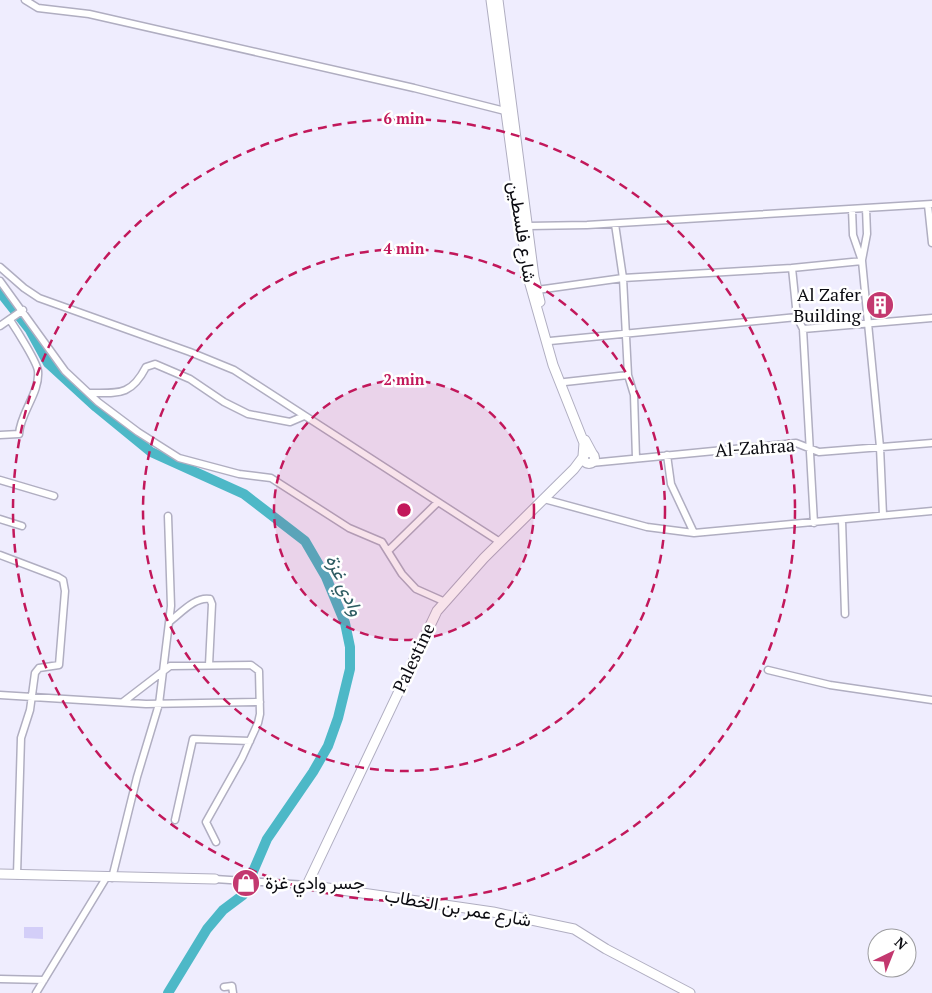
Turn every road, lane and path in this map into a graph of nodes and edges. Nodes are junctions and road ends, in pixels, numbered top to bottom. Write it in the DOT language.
graph roads {
  1 [pos="25,0"];
  2 [pos="491,0"];
  3 [pos="498,0"];
  4 [pos="505,111"];
  5 [pos="930,205"];
  6 [pos="866,208"];
  7 [pos="852,209"];
  8 [pos="615,224"];
  9 [pos="528,226"];
  10 [pos="932,243"];
  11 [pos="862,261"];
  12 [pos="0,267"];
  13 [pos="792,268"];
  14 [pos="623,278"];
  15 [pos="0,281"];
  16 [pos="537,290"];
  17 [pos="0,316"];
  18 [pos="15,316"];
  19 [pos="797,317"];
  20 [pos="932,318"];
  21 [pos="867,323"];
  22 [pos="0,326"];
  23 [pos="803,329"];
  24 [pos="624,334"];
  25 [pos="550,340"];
  26 [pos="628,375"];
  27 [pos="565,382"];
  28 [pos="89,393"];
  29 [pos="304,416"];
  30 [pos="0,435"];
  31 [pos="932,442"];
  32 [pos="809,447"];
  33 [pos="880,447"];
  34 [pos="667,455"];
  35 [pos="588,458"];
  36 [pos="636,458"];
  37 [pos="0,480"];
  38 [pos="54,496"];
  39 [pos="544,499"];
  40 [pos="437,503"];
  41 [pos="932,511"];
  42 [pos="883,515"];
  43 [pos="168,516"];
  44 [pos="0,519"];
  45 [pos="842,520"];
  46 [pos="814,523"];
  47 [pos="22,526"];
  48 [pos="694,533"];
  49 [pos="500,542"];
  50 [pos="389,550"];
  51 [pos="0,555"];
  52 [pos="443,601"];
  53 [pos="845,614"];
  54 [pos="169,622"];
  55 [pos="209,665"];
  56 [pos="163,670"];
  57 [pos="768,670"];
  58 [pos="0,696"];
  59 [pos="33,696"];
  60 [pos="932,700"];
  61 [pos="123,702"];
  62 [pos="260,702"];
  63 [pos="159,704"];
  64 [pos="250,741"];
  65 [pos="175,820"];
  66 [pos="216,842"];
  67 [pos="0,874"];
  68 [pos="17,875"];
  69 [pos="109,878"];
  70 [pos="215,879"];
  71 [pos="307,885"];
  72 [pos="0,979"];
  73 [pos="44,980"];
  74 [pos="224,987"];
  75 [pos="36,993"];
  76 [pos="233,993"];
  77 [pos="690,993"];
  1 -- 4 [label="street"];
  2 -- 4 [label="street, شارع فلسطين"];
  3 -- 9 [label="street, شارع فلسطين"];
  4 -- 35 [label="street, شارع فلسطين"];
  5 -- 6 [label="street"];
  5 -- 10 [label="street"];
  6 -- 7 [label="street"];
  6 -- 11 [label="street"];
  7 -- 8 [label="street"];
  7 -- 11 [label="street"];
  8 -- 9 [label="street"];
  8 -- 14 [label="street"];
  9 -- 16 [label="street"];
  11 -- 13 [label="street"];
  11 -- 21 [label="street"];
  12 -- 29 [label="street"];
  13 -- 14 [label="street"];
  13 -- 19 [label="street"];
  14 -- 16 [label="street"];
  14 -- 24 [label="street"];
  15 -- 18 [label="street"];
  16 -- 25 [label="street"];
  17 -- 18 [label="street"];
  18 -- 22 [label="street"];
  18 -- 28 [label="street"];
  18 -- 30 [label="street"];
  19 -- 23 [label="street"];
  19 -- 24 [label="street"];
  20 -- 21 [label="street"];
  21 -- 23 [label="street"];
  21 -- 33 [label="street"];
  23 -- 32 [label="street"];
  24 -- 25 [label="street"];
  24 -- 26 [label="street"];
  25 -- 27 [label="street"];
  26 -- 27 [label="street"];
  26 -- 36 [label="street"];
  27 -- 35 [label="street"];
  28 -- 29 [label="street"];
  28 -- 52 [label="street"];
  29 -- 40 [label="street"];
  31 -- 33 [label="street, Al-Zahraa"];
  32 -- 33 [label="street, Al-Zahraa"];
  32 -- 34 [label="street, Al-Zahraa"];
  32 -- 46 [label="street"];
  33 -- 42 [label="street"];
  34 -- 36 [label="street, Al-Zahraa"];
  34 -- 48 [label="street"];
  35 -- 36 [label="street, Al-Zahraa"];
  35 -- 39 [label="street, Palestine"];
  37 -- 38 [label="street"];
  39 -- 48 [label="street"];
  39 -- 49 [label="street, Palestine"];
  40 -- 49 [label="street"];
  40 -- 50 [label="street"];
  41 -- 42 [label="street"];
  42 -- 45 [label="street"];
  43 -- 54 [label="street"];
  44 -- 47 [label="street"];
  45 -- 46 [label="street"];
  45 -- 53 [label="street"];
  46 -- 48 [label="street"];
  49 -- 52 [label="street, Palestine"];
  51 -- 59 [label="street"];
  52 -- 71 [label="street, Palestine"];
  54 -- 55 [label="street"];
  54 -- 56 [label="street"];
  55 -- 56 [label="street"];
  55 -- 62 [label="street"];
  56 -- 61 [label="street"];
  56 -- 63 [label="street"];
  57 -- 60 [label="street"];
  58 -- 59 [label="street"];
  59 -- 61 [label="street"];
  59 -- 68 [label="street"];
  61 -- 63 [label="street"];
  62 -- 63 [label="street"];
  62 -- 64 [label="street"];
  63 -- 69 [label="street"];
  64 -- 65 [label="street"];
  64 -- 66 [label="street"];
  67 -- 68 [label="street, شارع عمر بن الخطاب"];
  68 -- 69 [label="street, شارع عمر بن الخطاب"];
  69 -- 70 [label="street, شارع عمر بن الخطاب"];
  69 -- 73 [label="street"];
  70 -- 71 [label="street, شارع عمر بن الخطاب"];
  71 -- 77 [label="street, شارع عمر بن الخطاب"];
  72 -- 73 [label="street"];
  73 -- 75 [label="street"];
  74 -- 76 [label="street"];
}
